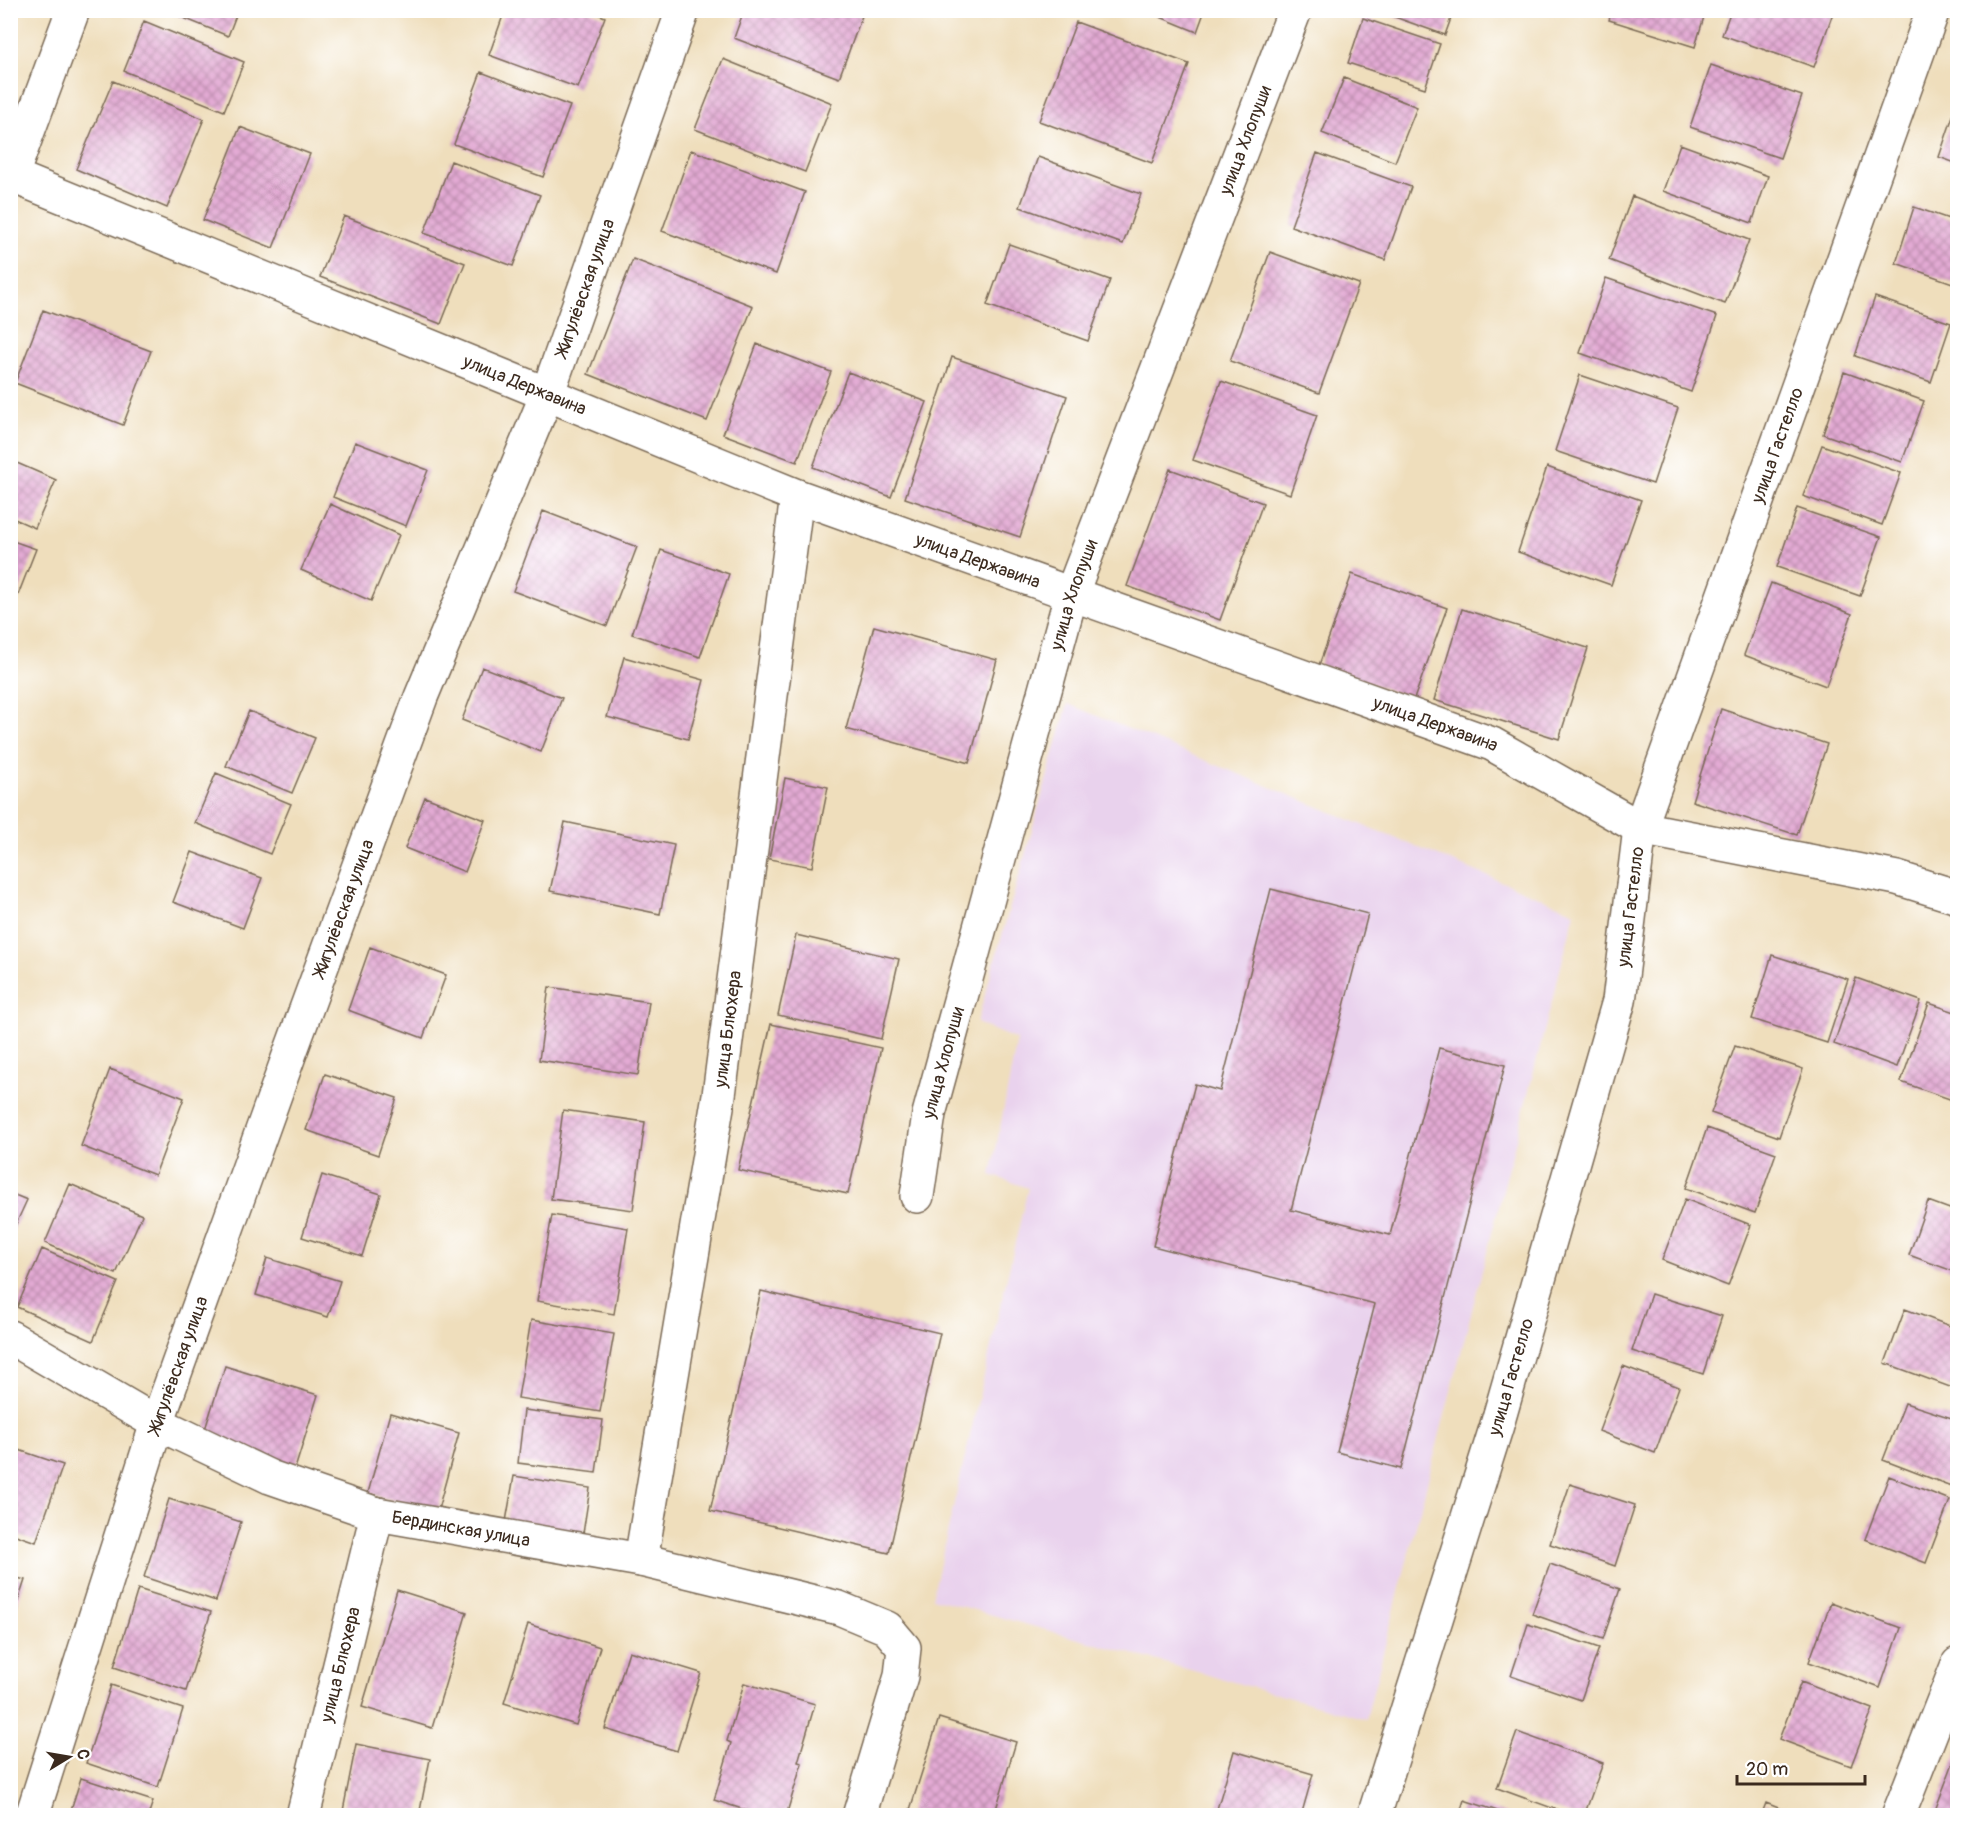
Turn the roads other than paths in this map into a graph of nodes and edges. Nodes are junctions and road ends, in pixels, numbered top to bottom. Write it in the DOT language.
graph roads {
  1 [pos="73,10"];
  2 [pos="683,10"];
  3 [pos="1295,10"];
  4 [pos="1933,10"];
  5 [pos="11,177"];
  6 [pos="548,392"];
  7 [pos="797,496"];
  8 [pos="1071,595"];
  9 [pos="1640,828"];
  10 [pos="1958,897"];
  11 [pos="916,1196"];
  12 [pos="10,1337"];
  13 [pos="157,1423"];
  14 [pos="377,1514"];
  15 [pos="641,1560"];
  16 [pos="1958,1664"];
  17 [pos="32,1815"];
  18 [pos="303,1815"];
  19 [pos="859,1815"];
  20 [pos="1374,1815"];
  21 [pos="1898,1815"];
  1 -- 5 [label="street"];
  2 -- 6 [label="street, Жигулёвская улица"];
  3 -- 8 [label="street, улица Хлопуши"];
  4 -- 9 [label="street, улица Гастелло"];
  5 -- 6 [label="street, улица Державина"];
  6 -- 7 [label="street, улица Державина"];
  6 -- 13 [label="street, Жигулёвская улица"];
  7 -- 8 [label="street, улица Державина"];
  7 -- 15 [label="street, улица Блюхера"];
  8 -- 9 [label="street, улица Державина"];
  8 -- 11 [label="street, улица Хлопуши"];
  9 -- 10 [label="street, улица Державина"];
  9 -- 20 [label="street, улица Гастелло"];
  12 -- 13 [label="street, Бердинская улица"];
  13 -- 14 [label="street, Бердинская улица"];
  13 -- 17 [label="street, Жигулёвская улица"];
  14 -- 15 [label="street, Бердинская улица"];
  14 -- 18 [label="street, улица Блюхера"];
  15 -- 19 [label="street, Бердинская улица"];
  16 -- 21 [label="street"];
}
